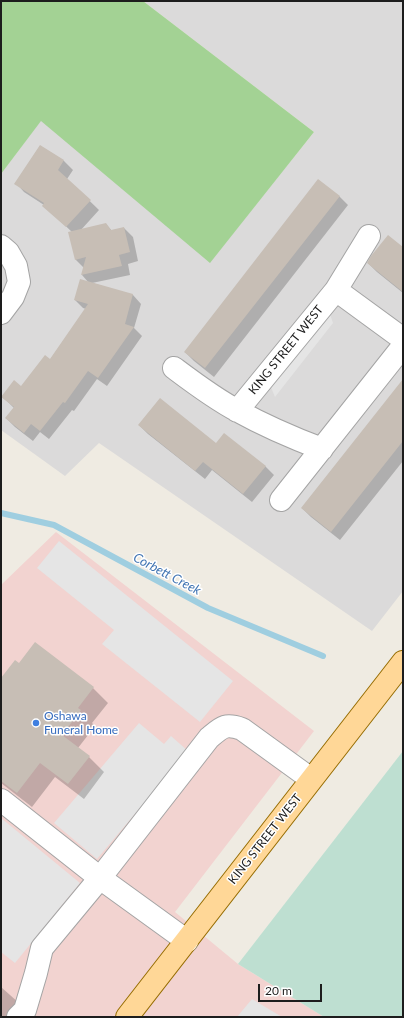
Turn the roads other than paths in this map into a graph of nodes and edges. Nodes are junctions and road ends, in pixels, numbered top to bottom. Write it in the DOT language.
graph roads {
  1 [pos="369,236"];
  2 [pos="4,249"];
  3 [pos="336,290"];
  4 [pos="1,313"];
  5 [pos="403,339"];
  6 [pos="403,346"];
  7 [pos="174,368"];
  8 [pos="237,411"];
  9 [pos="322,449"];
  10 [pos="281,500"];
  11 [pos="403,662"];
  12 [pos="312,779"];
  13 [pos="1,800"];
  14 [pos="100,878"];
  15 [pos="187,941"];
  16 [pos="18,1017"];
  17 [pos="127,1017"];
  1 -- 3 [label="street, KING STREET WEST"];
  2 -- 4 [label="street"];
  3 -- 5 [label="street"];
  3 -- 8 [label="street, KING STREET WEST"];
  6 -- 9 [label="street"];
  7 -- 8 [label="street"];
  8 -- 9 [label="street"];
  9 -- 10 [label="street"];
  11 -- 12 [label="main road, KING STREET WEST"];
  12 -- 14 [label="street"];
  12 -- 15 [label="main road, KING STREET WEST"];
  13 -- 14 [label="street"];
  14 -- 15 [label="street"];
  14 -- 16 [label="street"];
  15 -- 17 [label="main road, KING STREET WEST"];
}
